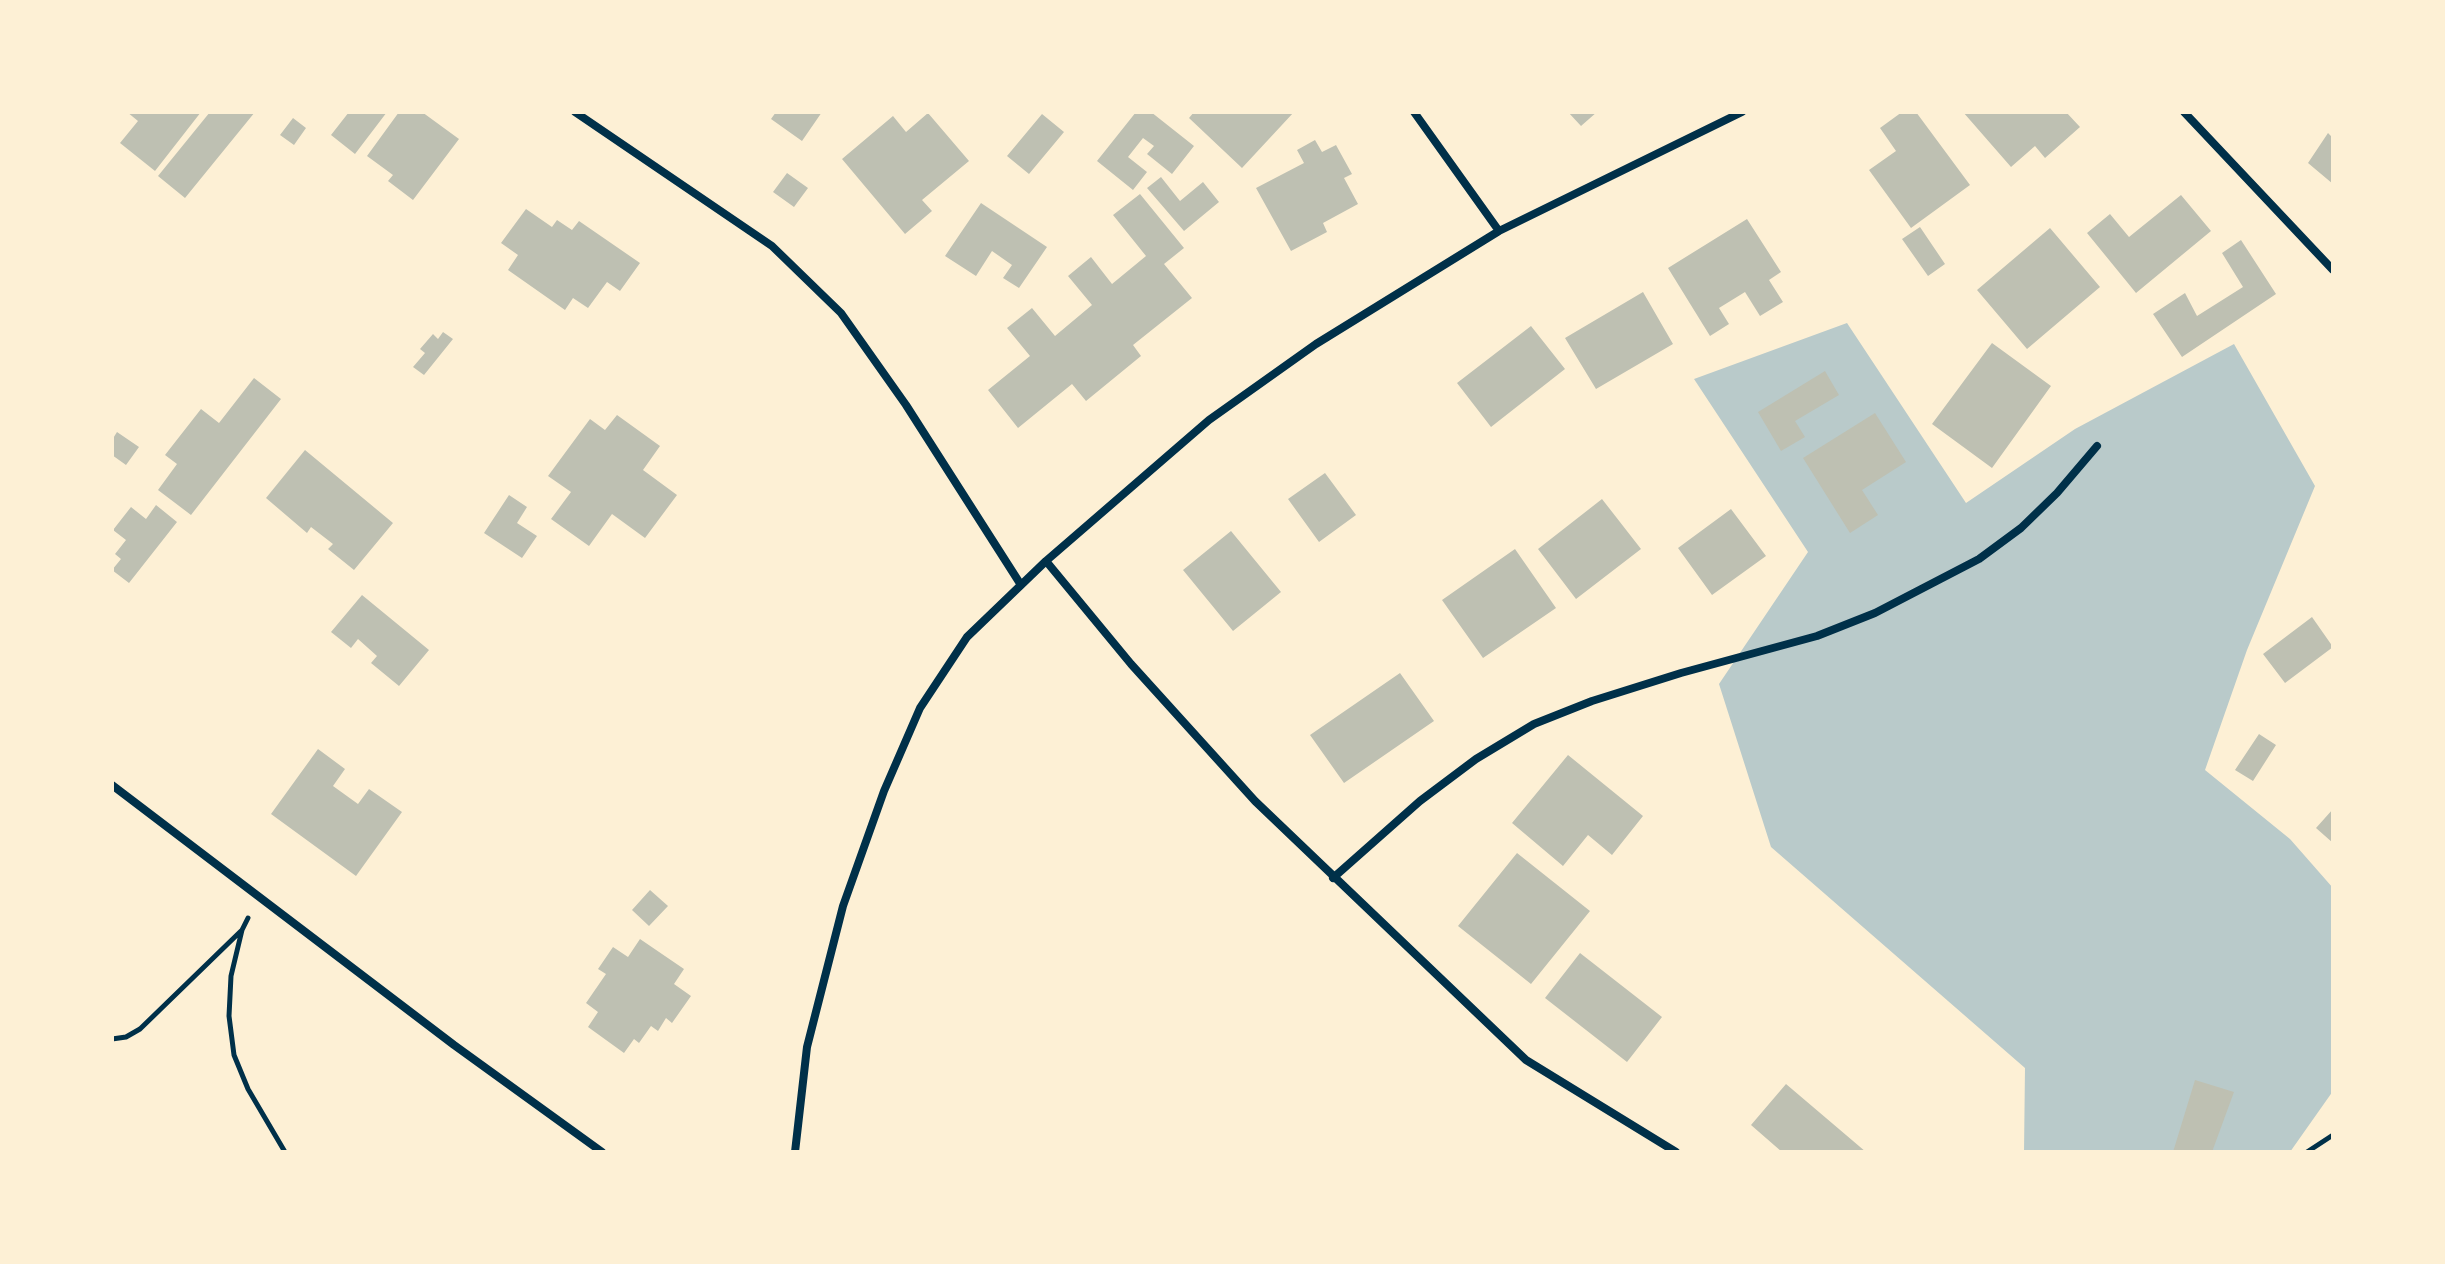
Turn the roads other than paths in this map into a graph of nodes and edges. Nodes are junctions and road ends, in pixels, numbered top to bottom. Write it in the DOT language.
graph roads {
  1 [pos="575,112"];
  2 [pos="1414,112"];
  3 [pos="1742,112"];
  4 [pos="2184,112"];
  5 [pos="1499,231"];
  6 [pos="2333,270"];
  7 [pos="2097,446"];
  8 [pos="1046,561"];
  9 [pos="1021,585"];
  10 [pos="112,785"];
  11 [pos="1333,878"];
  12 [pos="602,1152"];
  13 [pos="795,1152"];
  14 [pos="1676,1152"];
  1 -- 9 [label="street"];
  2 -- 5 [label="street"];
  3 -- 5 [label="street"];
  4 -- 6 [label="street"];
  5 -- 8 [label="street"];
  7 -- 11 [label="street"];
  8 -- 9 [label="street"];
  8 -- 11 [label="street"];
  9 -- 13 [label="street"];
  10 -- 12 [label="street"];
  11 -- 14 [label="street"];
}
